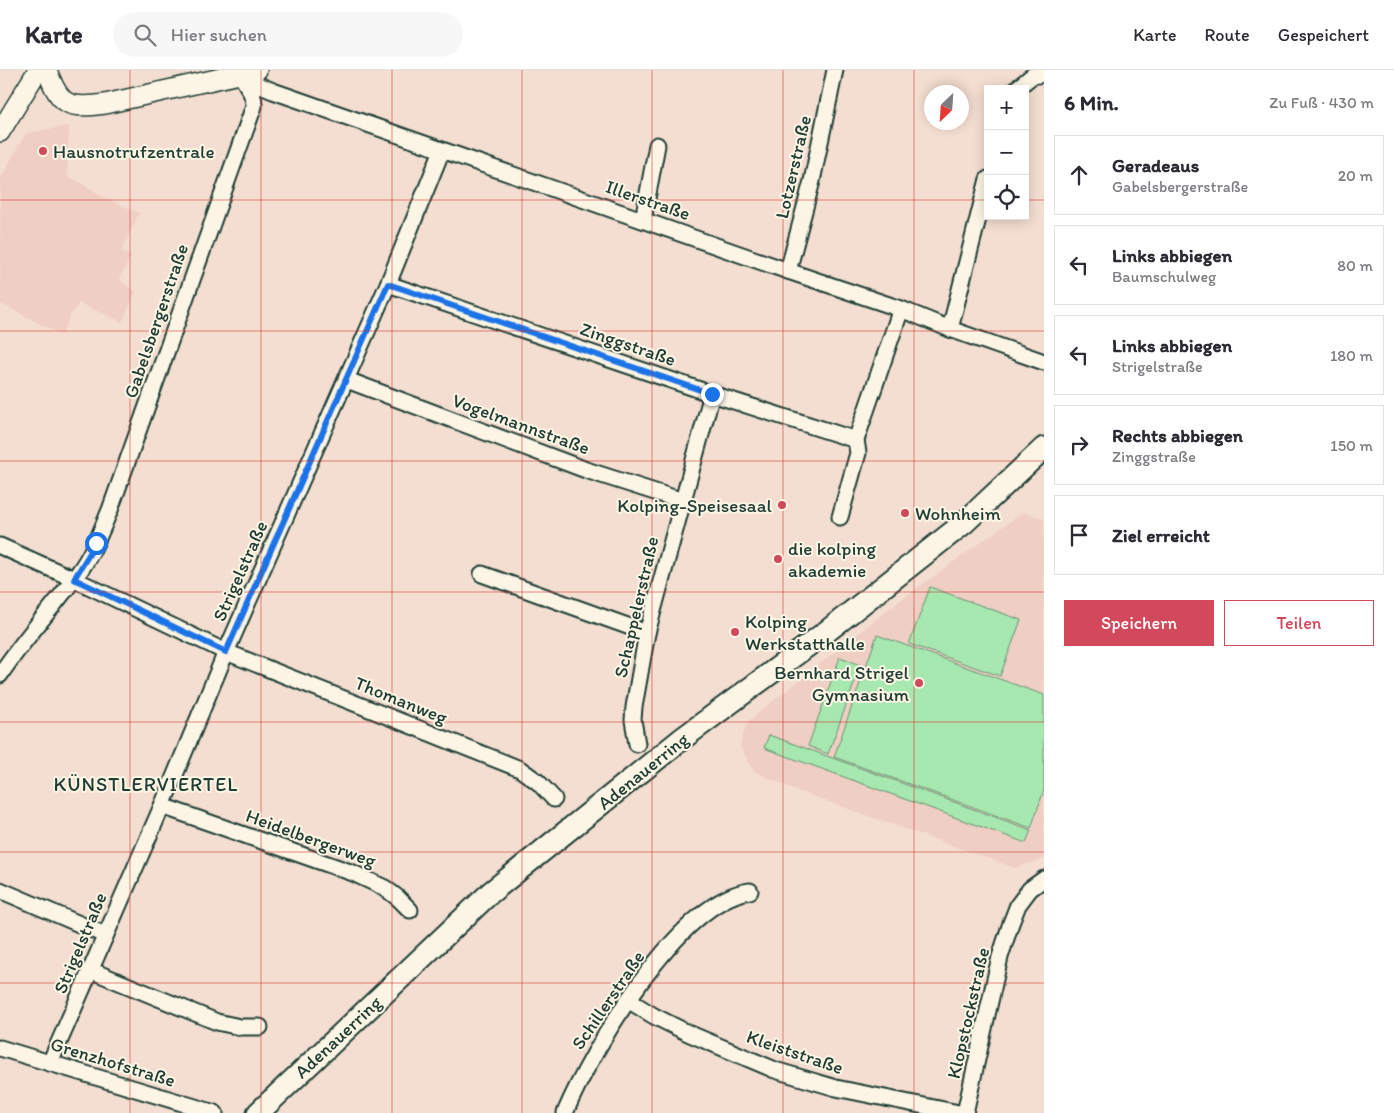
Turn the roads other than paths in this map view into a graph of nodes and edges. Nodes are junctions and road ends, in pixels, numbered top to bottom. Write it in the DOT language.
graph roads {
  1 [pos="38,70"];
  2 [pos="47,70"];
  3 [pos="835,70"];
  4 [pos="248,72"];
  5 [pos="1044,74"];
  6 [pos="1021,85"];
  7 [pos="2,125"];
  8 [pos="657,145"];
  9 [pos="442,150"];
  10 [pos="984,195"];
  11 [pos="643,220"];
  12 [pos="788,271"];
  13 [pos="388,284"];
  14 [pos="901,308"];
  15 [pos="950,330"];
  16 [pos="1044,362"];
  17 [pos="347,380"];
  18 [pos="712,394"];
  19 [pos="856,440"];
  20 [pos="1044,448"];
  21 [pos="683,501"];
  22 [pos="840,517"];
  23 [pos="0,546"];
  24 [pos="482,574"];
  25 [pos="74,579"];
  26 [pos="647,633"];
  27 [pos="226,652"];
  28 [pos="0,675"];
  29 [pos="637,744"];
  30 [pos="554,799"];
  31 [pos="162,806"];
  32 [pos="1044,879"];
  33 [pos="0,890"];
  34 [pos="750,891"];
  35 [pos="410,910"];
  36 [pos="105,935"];
  37 [pos="90,970"];
  38 [pos="628,1000"];
  39 [pos="260,1027"];
  40 [pos="0,1048"];
  41 [pos="50,1063"];
  42 [pos="215,1113"];
  43 [pos="258,1113"];
  44 [pos="565,1113"];
  45 [pos="959,1113"];
  46 [pos="965,1113"];
  1 -- 7 [label="street"];
  2 -- 4 [label="street"];
  3 -- 12 [label="street, Lotzerstraße"];
  4 -- 9 [label="street, Illerstraße"];
  4 -- 25 [label="street, Gabelsbergerstraße"];
  5 -- 6 [label="street"];
  8 -- 11 [label="street"];
  9 -- 11 [label="street, Illerstraße"];
  9 -- 13 [label="street, Strigelstraße"];
  10 -- 15 [label="street"];
  11 -- 12 [label="street, Illerstraße"];
  12 -- 14 [label="street, Illerstraße"];
  13 -- 17 [label="street, Strigelstraße"];
  13 -- 18 [label="street, Zinggstraße"];
  14 -- 15 [label="street, Illerstraße"];
  14 -- 19 [label="street"];
  15 -- 16 [label="street, Illerstraße"];
  17 -- 21 [label="street, Vogelmannstraße"];
  17 -- 27 [label="street, Strigelstraße"];
  18 -- 19 [label="street, Zinggstraße"];
  18 -- 21 [label="street, Schappelerstraße"];
  19 -- 22 [label="street"];
  20 -- 43 [label="main road, Adenauerring"];
  21 -- 26 [label="street, Schappelerstraße"];
  23 -- 25 [label="street, Thomanweg"];
  24 -- 26 [label="street"];
  25 -- 27 [label="street, Thomanweg"];
  25 -- 28 [label="street, Gabelsbergerstraße"];
  26 -- 29 [label="street, Schappelerstraße"];
  27 -- 30 [label="street, Thomanweg"];
  27 -- 31 [label="street, Strigelstraße"];
  31 -- 35 [label="street, Heidelbergerweg"];
  31 -- 36 [label="street, Strigelstraße"];
  32 -- 46 [label="street, Klopstockstraße"];
  33 -- 36 [label="street"];
  34 -- 38 [label="street, Schillerstraße"];
  36 -- 37 [label="street, Strigelstraße"];
  37 -- 39 [label="street"];
  37 -- 41 [label="street, Strigelstraße"];
  38 -- 44 [label="street, Schillerstraße"];
  38 -- 45 [label="street, Kleiststraße"];
  40 -- 41 [label="street, Grenzhofstraße"];
  41 -- 42 [label="street, Grenzhofstraße"];
}
